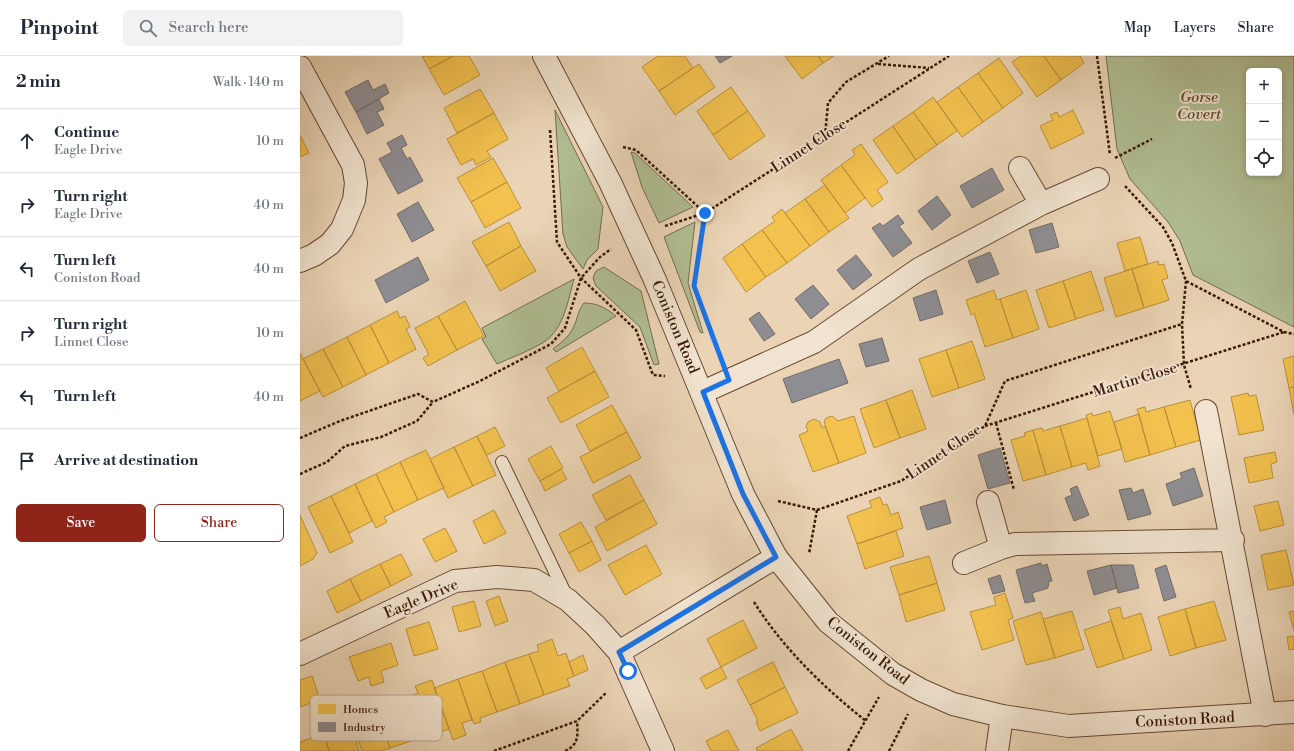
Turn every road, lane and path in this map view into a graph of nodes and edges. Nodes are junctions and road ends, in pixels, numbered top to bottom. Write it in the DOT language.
graph roads {
  1 [pos="544,56"];
  2 [pos="889,56"];
  3 [pos="949,56"];
  4 [pos="1097,56"];
  5 [pos="878,64"];
  6 [pos="300,67"];
  7 [pos="930,68"];
  8 [pos="549,123"];
  9 [pos="824,136"];
  10 [pos="1152,139"];
  11 [pos="589,140"];
  12 [pos="1020,168"];
  13 [pos="1098,179"];
  14 [pos="1122,180"];
  15 [pos="1041,204"];
  16 [pos="705,213"];
  17 [pos="665,226"];
  18 [pos="614,247"];
  19 [pos="300,261"];
  20 [pos="581,278"];
  21 [pos="1186,281"];
  22 [pos="1182,324"];
  23 [pos="1284,332"];
  24 [pos="1294,334"];
  25 [pos="1184,365"];
  26 [pos="729,380"];
  27 [pos="699,385"];
  28 [pos="433,402"];
  29 [pos="1206,411"];
  30 [pos="996,423"];
  31 [pos="985,426"];
  32 [pos="300,438"];
  33 [pos="502,462"];
  34 [pos="300,474"];
  35 [pos="743,494"];
  36 [pos="988,502"];
  37 [pos="817,510"];
  38 [pos="1232,540"];
  39 [pos="1000,548"];
  40 [pos="776,557"];
  41 [pos="964,563"];
  42 [pos="739,580"];
  43 [pos="803,592"];
  44 [pos="568,600"];
  45 [pos="619,652"];
  46 [pos="300,654"];
  47 [pos="628,671"];
  48 [pos="893,674"];
  49 [pos="921,690"];
  50 [pos="1294,712"];
  51 [pos="1265,715"];
  52 [pos="1002,716"];
  53 [pos="577,721"];
  54 [pos="866,721"];
  55 [pos="494,751"];
  56 [pos="565,751"];
  57 [pos="663,751"];
  58 [pos="848,751"];
  59 [pos="889,751"];
  60 [pos="996,751"];
  1 -- 11 [label="street, Coniston Road"];
  2 -- 5 [label="path"];
  3 -- 7 [label="path, Linnet Close"];
  4 -- 10 [label="path"];
  5 -- 7 [label="path"];
  5 -- 9 [label="path"];
  6 -- 19 [label="street"];
  7 -- 9 [label="path, Linnet Close"];
  8 -- 20 [label="path"];
  9 -- 16 [label="path, Linnet Close"];
  11 -- 16 [label="path"];
  11 -- 27 [label="street, Coniston Road"];
  12 -- 15 [label="street"];
  13 -- 15 [label="street"];
  14 -- 21 [label="path"];
  15 -- 26 [label="street"];
  16 -- 17 [label="path, Linnet Close"];
  16 -- 26 [label="path"];
  18 -- 20 [label="path"];
  20 -- 27 [label="path"];
  20 -- 28 [label="path"];
  21 -- 22 [label="path"];
  21 -- 23 [label="path"];
  22 -- 25 [label="path"];
  22 -- 31 [label="path, Linnet Close"];
  23 -- 24 [label="path"];
  23 -- 25 [label="path, Martin Close"];
  25 -- 29 [label="path"];
  25 -- 30 [label="path, Martin Close"];
  26 -- 27 [label="street"];
  27 -- 35 [label="street, Coniston Road"];
  28 -- 32 [label="path"];
  28 -- 34 [label="path"];
  29 -- 38 [label="street"];
  30 -- 31 [label="path, Martin Close"];
  30 -- 36 [label="path"];
  31 -- 37 [label="path, Linnet Close"];
  33 -- 44 [label="lane"];
  35 -- 37 [label="path"];
  35 -- 40 [label="street, Coniston Road"];
  36 -- 39 [label="street"];
  37 -- 43 [label="path"];
  38 -- 39 [label="street"];
  38 -- 51 [label="street"];
  39 -- 41 [label="street"];
  40 -- 42 [label="street"];
  40 -- 43 [label="street, Coniston Road"];
  42 -- 45 [label="street"];
  42 -- 54 [label="path"];
  43 -- 48 [label="street, Coniston Road"];
  44 -- 45 [label="street, Eagle Drive"];
  44 -- 46 [label="street, Eagle Drive"];
  45 -- 47 [label="street, Eagle Drive"];
  47 -- 53 [label="path"];
  47 -- 57 [label="street, Eagle Drive"];
  48 -- 49 [label="street, Coniston Road"];
  48 -- 54 [label="path"];
  49 -- 52 [label="street, Coniston Road"];
  49 -- 59 [label="path"];
  50 -- 51 [label="street, Coniston Road"];
  51 -- 52 [label="street, Coniston Road"];
  52 -- 60 [label="street"];
  53 -- 55 [label="path"];
  53 -- 56 [label="path"];
  54 -- 58 [label="path"];
}
